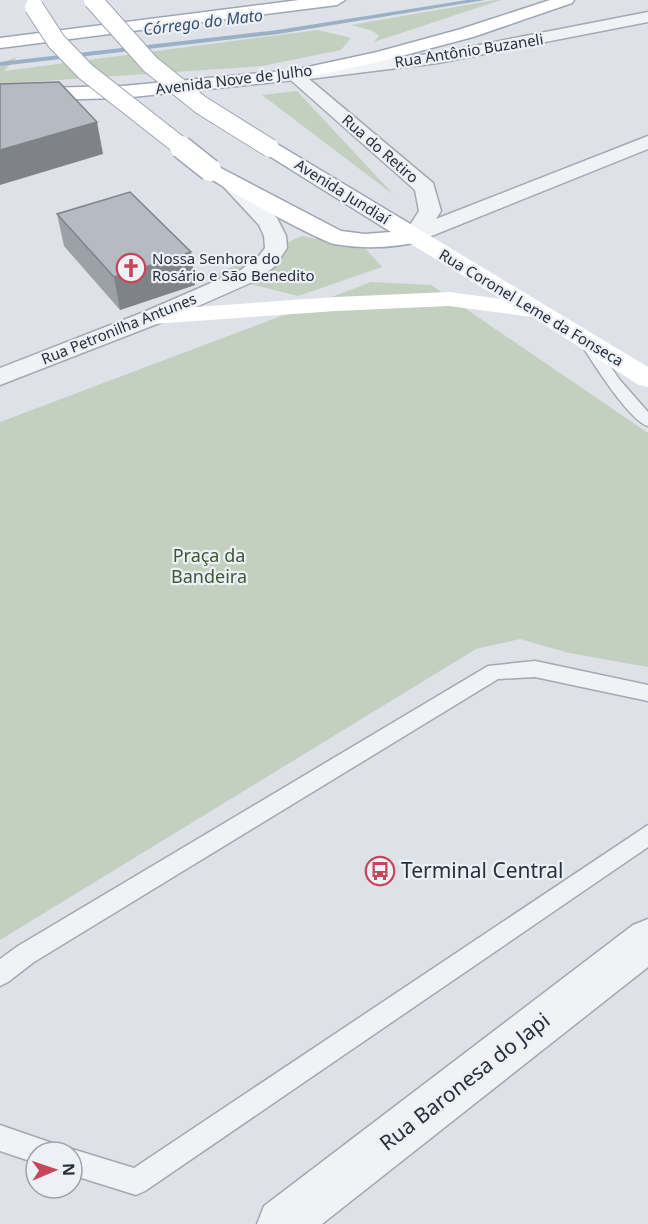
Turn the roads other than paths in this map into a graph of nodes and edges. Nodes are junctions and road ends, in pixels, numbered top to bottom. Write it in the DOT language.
graph roads {
  1 [pos="93,0"];
  2 [pos="337,0"];
  3 [pos="537,0"];
  4 [pos="566,0"];
  5 [pos="33,3"];
  6 [pos="277,4"];
  7 [pos="646,19"];
  8 [pos="467,33"];
  9 [pos="0,43"];
  10 [pos="294,75"];
  11 [pos="0,95"];
  12 [pos="648,142"];
  13 [pos="231,183"];
  14 [pos="414,236"];
  15 [pos="539,311"];
  16 [pos="153,317"];
  17 [pos="585,339"];
  18 [pos="0,377"];
  19 [pos="648,379"];
  20 [pos="648,421"];
  21 [pos="648,693"];
  22 [pos="648,835"];
  23 [pos="648,940"];
  24 [pos="0,974"];
  25 [pos="0,1138"];
  26 [pos="24,1146"];
  27 [pos="84,1166"];
  28 [pos="282,1224"];
  1 -- 14 [label="main road, Avenida Jundiaí, bridge"];
  2 -- 6 [label="main road"];
  3 -- 8 [label="main road"];
  4 -- 8 [label="main road, Avenida Nove de Julho"];
  5 -- 13 [label="main road, bridge"];
  6 -- 9 [label="main road"];
  7 -- 10 [label="street, Rua Antônio Buzaneli"];
  8 -- 10 [label="main road, Avenida Nove de Julho"];
  10 -- 11 [label="main road, Avenida Nove de Julho"];
  10 -- 14 [label="street, Rua do Retiro"];
  12 -- 14 [label="street"];
  13 -- 14 [label="main road"];
  13 -- 16 [label="street, Rua Petronilha Antunes"];
  14 -- 15 [label="main road, Rua Coronel Leme da Fonseca"];
  15 -- 16 [label="main road"];
  15 -- 17 [label="main road, Rua Coronel Leme da Fonseca"];
  16 -- 18 [label="street, Rua Petronilha Antunes"];
  17 -- 19 [label="main road, Rua Coronel Leme da Fonseca"];
  17 -- 20 [label="lane"];
  21 -- 24 [label="lane"];
  22 -- 27 [label="lane"];
  23 -- 28 [label="street, Rua Baronesa do Japi"];
  25 -- 26 [label="lane"];
}
